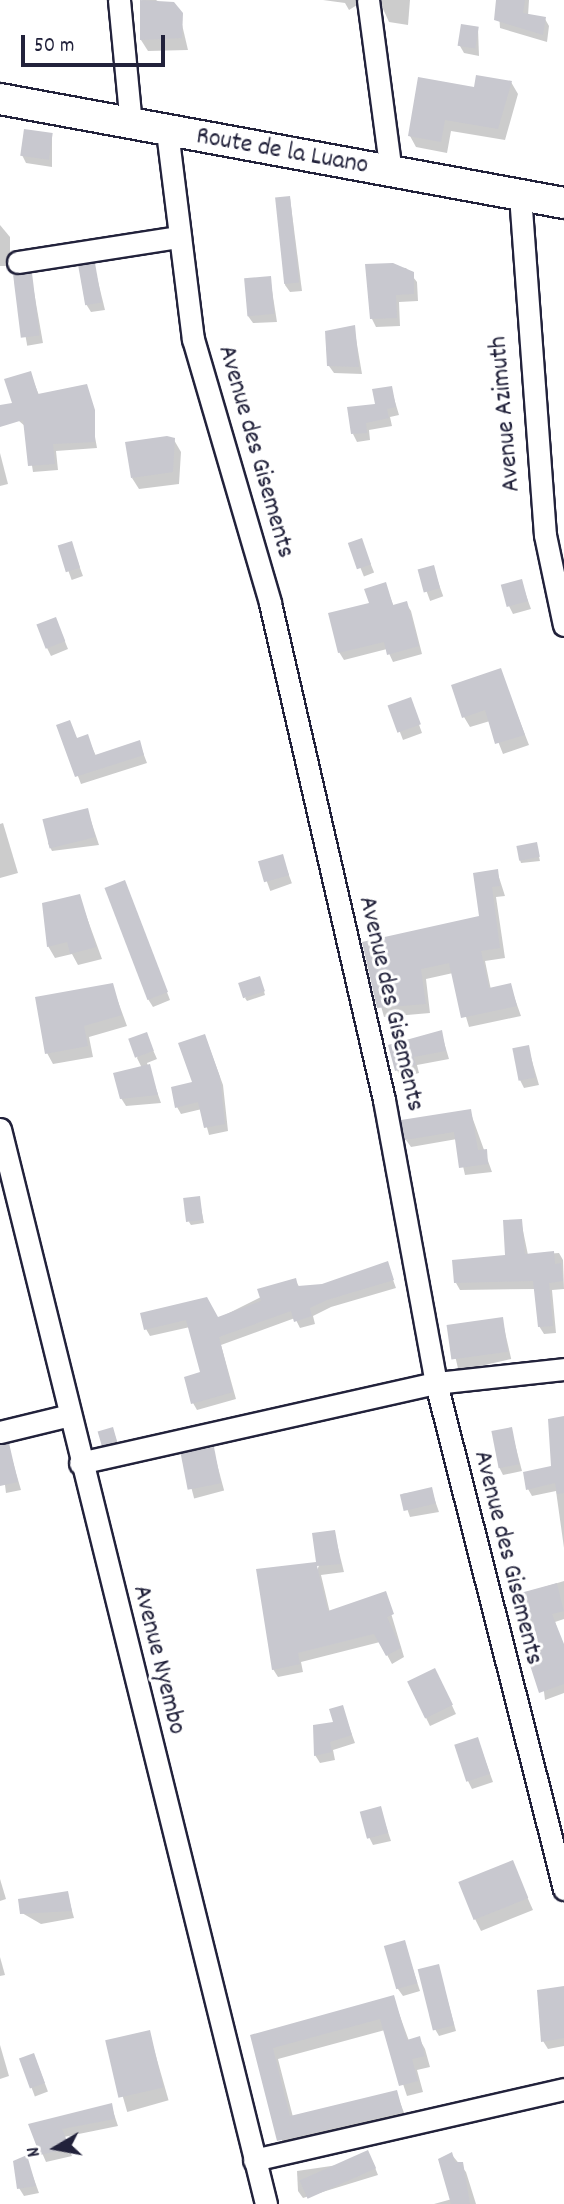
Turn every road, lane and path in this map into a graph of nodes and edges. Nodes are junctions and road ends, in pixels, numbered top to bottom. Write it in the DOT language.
graph roads {
  1 [pos="120,0"];
  2 [pos="368,0"];
  3 [pos="0,99"];
  4 [pos="131,125"];
  5 [pos="167,131"];
  6 [pos="391,172"];
  7 [pos="520,195"];
  8 [pos="564,201"];
  9 [pos="178,237"];
  10 [pos="18,262"];
  11 [pos="564,625"];
  12 [pos="0,1129"];
  13 [pos="5,1166"];
  14 [pos="564,1369"];
  15 [pos="436,1383"];
  16 [pos="70,1415"];
  17 [pos="0,1432"];
  18 [pos="80,1463"];
  19 [pos="564,1889"];
  20 [pos="564,2089"];
  21 [pos="254,2160"];
  22 [pos="266,2204"];
  1 -- 4 [label="street"];
  2 -- 6 [label="street"];
  3 -- 4 [label="street, Route de la Luano"];
  4 -- 5 [label="street, Route de la Luano"];
  5 -- 6 [label="street, Route de la Luano"];
  5 -- 9 [label="street, Avenue des Gisements"];
  6 -- 7 [label="street, Route de la Luano"];
  7 -- 8 [label="street, Route de la Luano"];
  7 -- 11 [label="street, Avenue Azimuth"];
  9 -- 10 [label="street"];
  9 -- 15 [label="street, Avenue des Gisements"];
  12 -- 13 [label="street, Avenue Nyembo"];
  13 -- 16 [label="street, Avenue Nyembo"];
  14 -- 15 [label="street"];
  15 -- 18 [label="street"];
  15 -- 19 [label="street, Avenue des Gisements"];
  16 -- 17 [label="street"];
  16 -- 18 [label="street, Avenue Nyembo"];
  18 -- 21 [label="street, Avenue Nyembo"];
  20 -- 21 [label="street"];
  21 -- 22 [label="street, Avenue Nyembo"];
}
